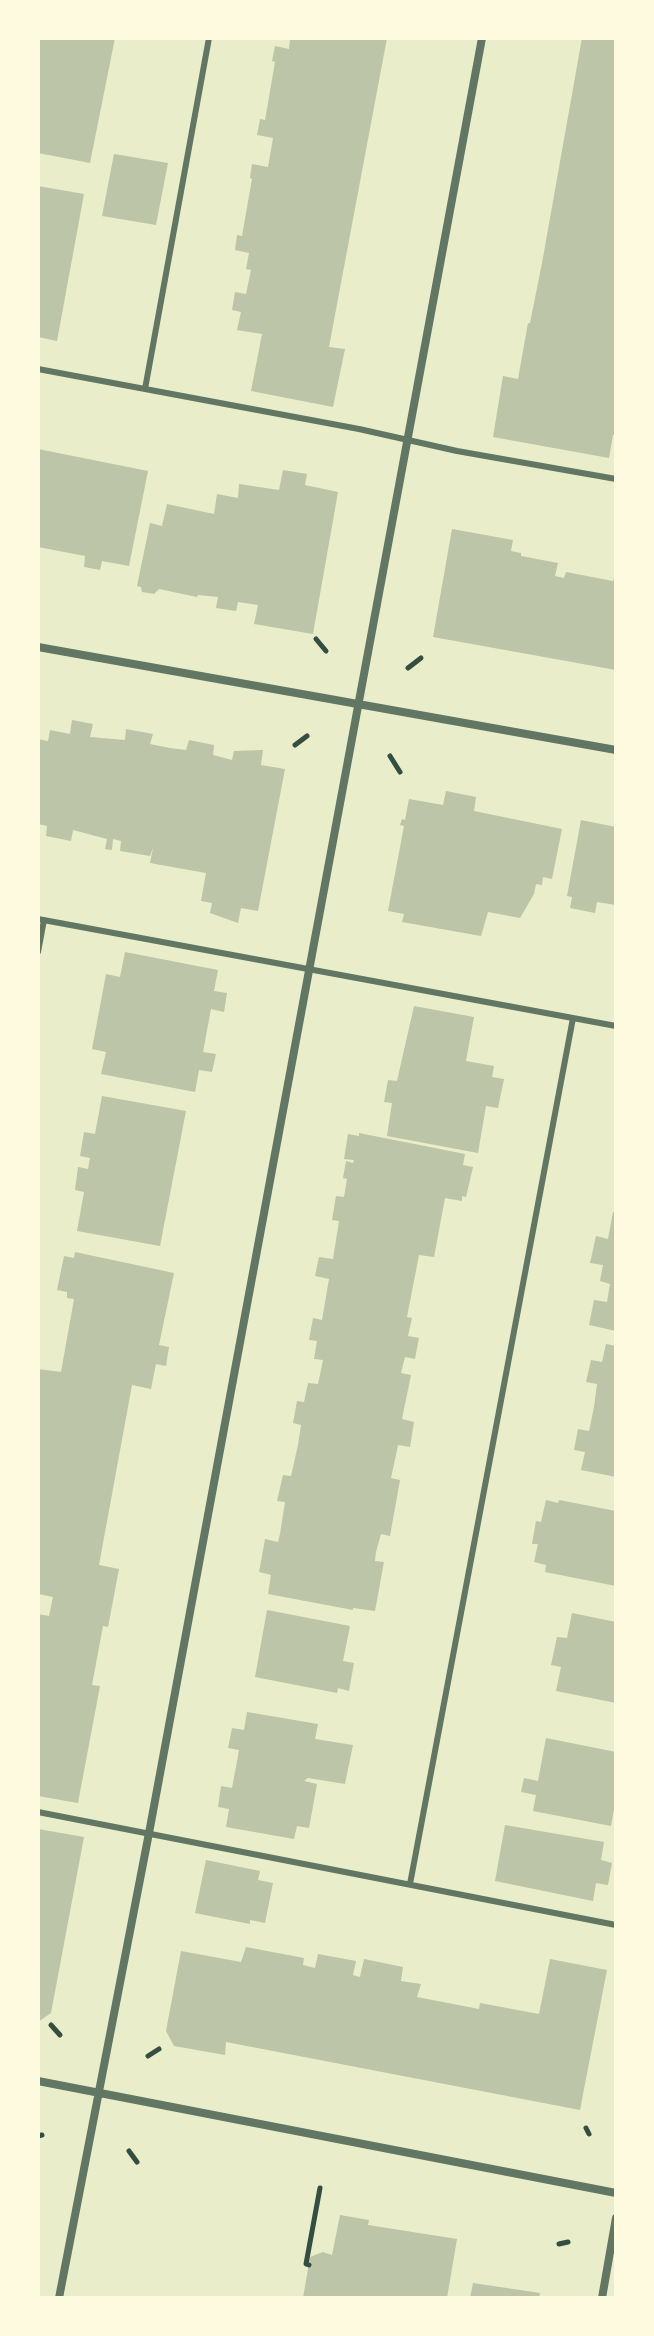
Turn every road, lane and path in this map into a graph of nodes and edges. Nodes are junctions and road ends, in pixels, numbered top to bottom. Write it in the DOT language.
graph roads {
  1 [pos="209,38"];
  2 [pos="482,38"];
  3 [pos="38,369"];
  4 [pos="145,389"];
  5 [pos="407,439"];
  6 [pos="616,479"];
  7 [pos="316,639"];
  8 [pos="38,647"];
  9 [pos="326,651"];
  10 [pos="421,658"];
  11 [pos="408,668"];
  12 [pos="357,704"];
  13 [pos="307,736"];
  14 [pos="295,745"];
  15 [pos="616,750"];
  16 [pos="390,756"];
  17 [pos="400,772"];
  18 [pos="41,920"];
  19 [pos="38,952"];
  20 [pos="309,968"];
  21 [pos="573,1018"];
  22 [pos="616,1026"];
  23 [pos="38,1812"];
  24 [pos="149,1833"];
  25 [pos="410,1884"];
  26 [pos="616,1925"];
  27 [pos="51,2025"];
  28 [pos="60,2035"];
  29 [pos="159,2049"];
  30 [pos="148,2056"];
  31 [pos="38,2081"];
  32 [pos="99,2093"];
  33 [pos="129,2151"];
  34 [pos="137,2162"];
  35 [pos="320,2188"];
  36 [pos="616,2193"];
  37 [pos="616,2218"];
  38 [pos="568,2242"];
  39 [pos="559,2244"];
  40 [pos="309,2265"];
  41 [pos="59,2298"];
  42 [pos="602,2298"];
  1 -- 4 [label="lane"];
  2 -- 5 [label="street"];
  3 -- 4 [label="lane"];
  4 -- 5 [label="lane"];
  5 -- 6 [label="lane"];
  5 -- 12 [label="street"];
  7 -- 9 [label="path"];
  8 -- 12 [label="street"];
  10 -- 11 [label="path"];
  12 -- 15 [label="street"];
  12 -- 20 [label="street"];
  13 -- 14 [label="path"];
  16 -- 17 [label="path"];
  18 -- 19 [label="lane"];
  18 -- 20 [label="lane"];
  20 -- 21 [label="lane"];
  20 -- 24 [label="street"];
  21 -- 22 [label="lane"];
  21 -- 25 [label="lane"];
  23 -- 24 [label="lane"];
  24 -- 25 [label="lane"];
  24 -- 32 [label="street"];
  25 -- 26 [label="lane"];
  27 -- 28 [label="path"];
  29 -- 30 [label="path"];
  31 -- 32 [label="street"];
  32 -- 36 [label="street"];
  32 -- 41 [label="street"];
  33 -- 34 [label="path"];
  35 -- 40 [label="path"];
  37 -- 42 [label="street"];
  38 -- 39 [label="path"];
}
